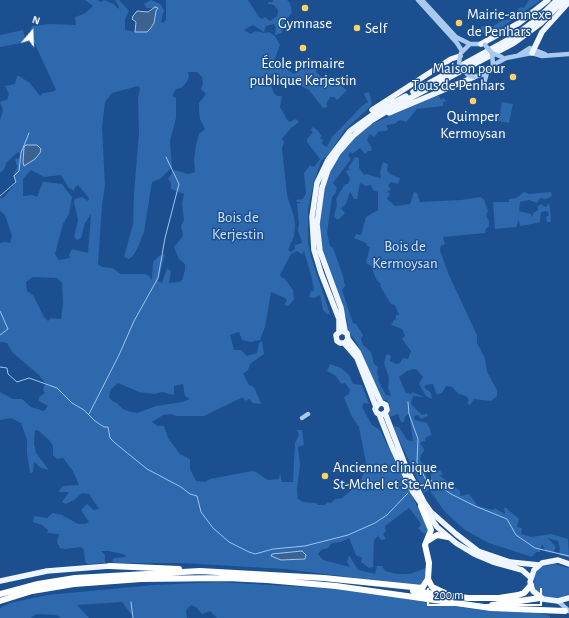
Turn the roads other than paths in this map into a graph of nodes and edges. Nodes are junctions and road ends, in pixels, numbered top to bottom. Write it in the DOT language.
graph roads {
  1 [pos="418,0"];
  2 [pos="422,0"];
  3 [pos="548,0"];
  4 [pos="557,0"];
  5 [pos="564,0"];
  6 [pos="569,2"];
  7 [pos="470,44"];
  8 [pos="483,44"];
  9 [pos="533,51"];
  10 [pos="492,53"];
  11 [pos="461,54"];
  12 [pos="569,54"];
  13 [pos="504,57"];
  14 [pos="493,65"];
  15 [pos="487,73"];
  16 [pos="476,77"];
  17 [pos="379,116"];
  18 [pos="362,121"];
  19 [pos="342,331"];
  20 [pos="346,341"];
  21 [pos="378,405"];
  22 [pos="308,414"];
  23 [pos="382,414"];
  24 [pos="302,418"];
  25 [pos="421,506"];
  26 [pos="448,537"];
  27 [pos="426,544"];
  28 [pos="568,563"];
  29 [pos="539,565"];
  30 [pos="110,566"];
  31 [pos="200,571"];
  32 [pos="300,576"];
  33 [pos="531,578"];
  34 [pos="428,579"];
  35 [pos="0,581"];
  36 [pos="531,585"];
  37 [pos="0,594"];
  38 [pos="14,596"];
  39 [pos="454,597"];
  40 [pos="540,598"];
  41 [pos="569,598"];
  42 [pos="0,601"];
  43 [pos="558,601"];
  44 [pos="445,602"];
  45 [pos="0,605"];
  46 [pos="567,611"];
  1 -- 11 [label="street"];
  2 -- 7 [label="street"];
  3 -- 8 [label="main road"];
  4 -- 18 [label="main road"];
  5 -- 17 [label="main road"];
  6 -- 9 [label="main road"];
  7 -- 8 [label="street"];
  7 -- 11 [label="street"];
  8 -- 10 [label="street, bridge"];
  9 -- 12 [label="street"];
  9 -- 13 [label="street"];
  10 -- 13 [label="street, bridge"];
  10 -- 14 [label="street, bridge"];
  11 -- 16 [label="street, bridge"];
  11 -- 18 [label="main road"];
  13 -- 14 [label="street"];
  14 -- 15 [label="street"];
  15 -- 16 [label="street"];
  15 -- 16 [label="street"];
  16 -- 17 [label="main road"];
  17 -- 19 [label="main road"];
  18 -- 19 [label="main road"];
  19 -- 20 [label="main road"];
  19 -- 20 [label="main road"];
  20 -- 21 [label="main road"];
  21 -- 23 [label="main road"];
  21 -- 23 [label="main road"];
  22 -- 24 [label="street"];
  23 -- 25 [label="main road"];
  23 -- 29 [label="main road"];
  25 -- 26 [label="main road"];
  25 -- 27 [label="highway"];
  26 -- 27 [label="highway"];
  26 -- 33 [label="main road"];
  27 -- 34 [label="highway"];
  28 -- 29 [label="main road"];
  29 -- 33 [label="main road"];
  30 -- 31 [label="highway"];
  30 -- 35 [label="main road"];
  31 -- 32 [label="highway"];
  31 -- 37 [label="highway"];
  32 -- 34 [label="highway"];
  32 -- 39 [label="highway"];
  33 -- 36 [label="main road"];
  34 -- 39 [label="highway"];
  36 -- 39 [label="highway"];
  36 -- 40 [label="main road"];
  38 -- 42 [label="highway"];
  38 -- 44 [label="highway"];
  38 -- 45 [label="highway"];
  40 -- 43 [label="main road"];
  40 -- 44 [label="highway"];
  41 -- 43 [label="main road"];
  43 -- 46 [label="street"];
  44 -- 46 [label="highway"];
}
